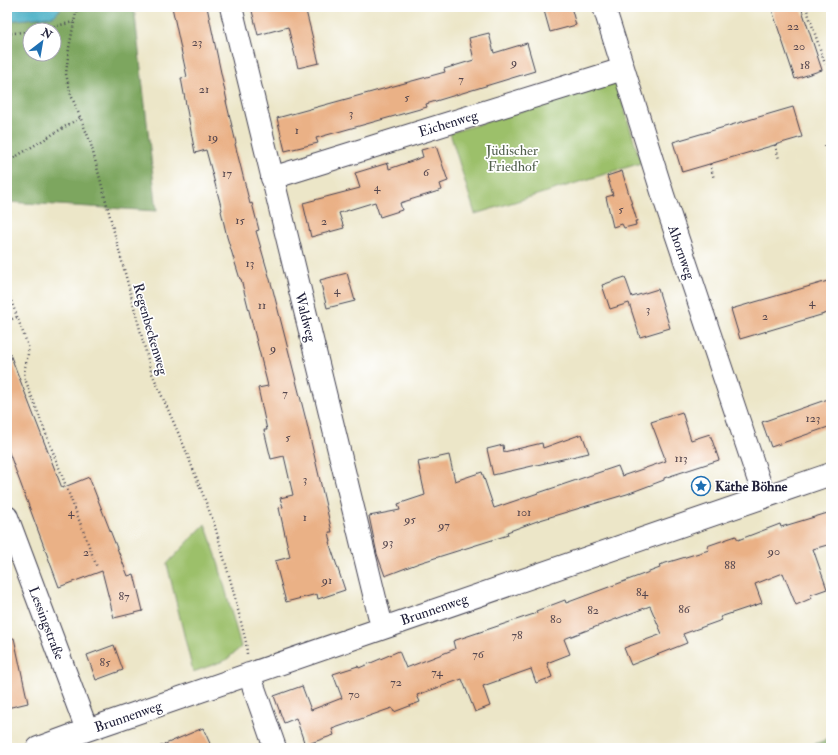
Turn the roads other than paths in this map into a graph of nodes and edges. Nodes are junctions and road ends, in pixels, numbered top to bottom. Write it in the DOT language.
graph roads {
  1 [pos="231,7"];
  2 [pos="604,7"];
  3 [pos="623,69"];
  4 [pos="272,178"];
  5 [pos="831,474"];
  6 [pos="764,496"];
  7 [pos="7,517"];
  8 [pos="382,627"];
  9 [pos="249,674"];
  10 [pos="87,730"];
  11 [pos="38,748"];
  12 [pos="275,748"];
  1 -- 4 [label="street, Waldweg"];
  2 -- 3 [label="street, Ahornweg"];
  3 -- 4 [label="street, Eichenweg"];
  3 -- 6 [label="street, Ahornweg"];
  4 -- 8 [label="street, Waldweg"];
  5 -- 6 [label="street, Brunnenweg"];
  6 -- 8 [label="street, Brunnenweg"];
  7 -- 10 [label="street, Lessingstraße"];
  8 -- 9 [label="street, Brunnenweg"];
  9 -- 10 [label="street, Brunnenweg"];
  9 -- 12 [label="street"];
  10 -- 11 [label="street, Brunnenweg"];
}
